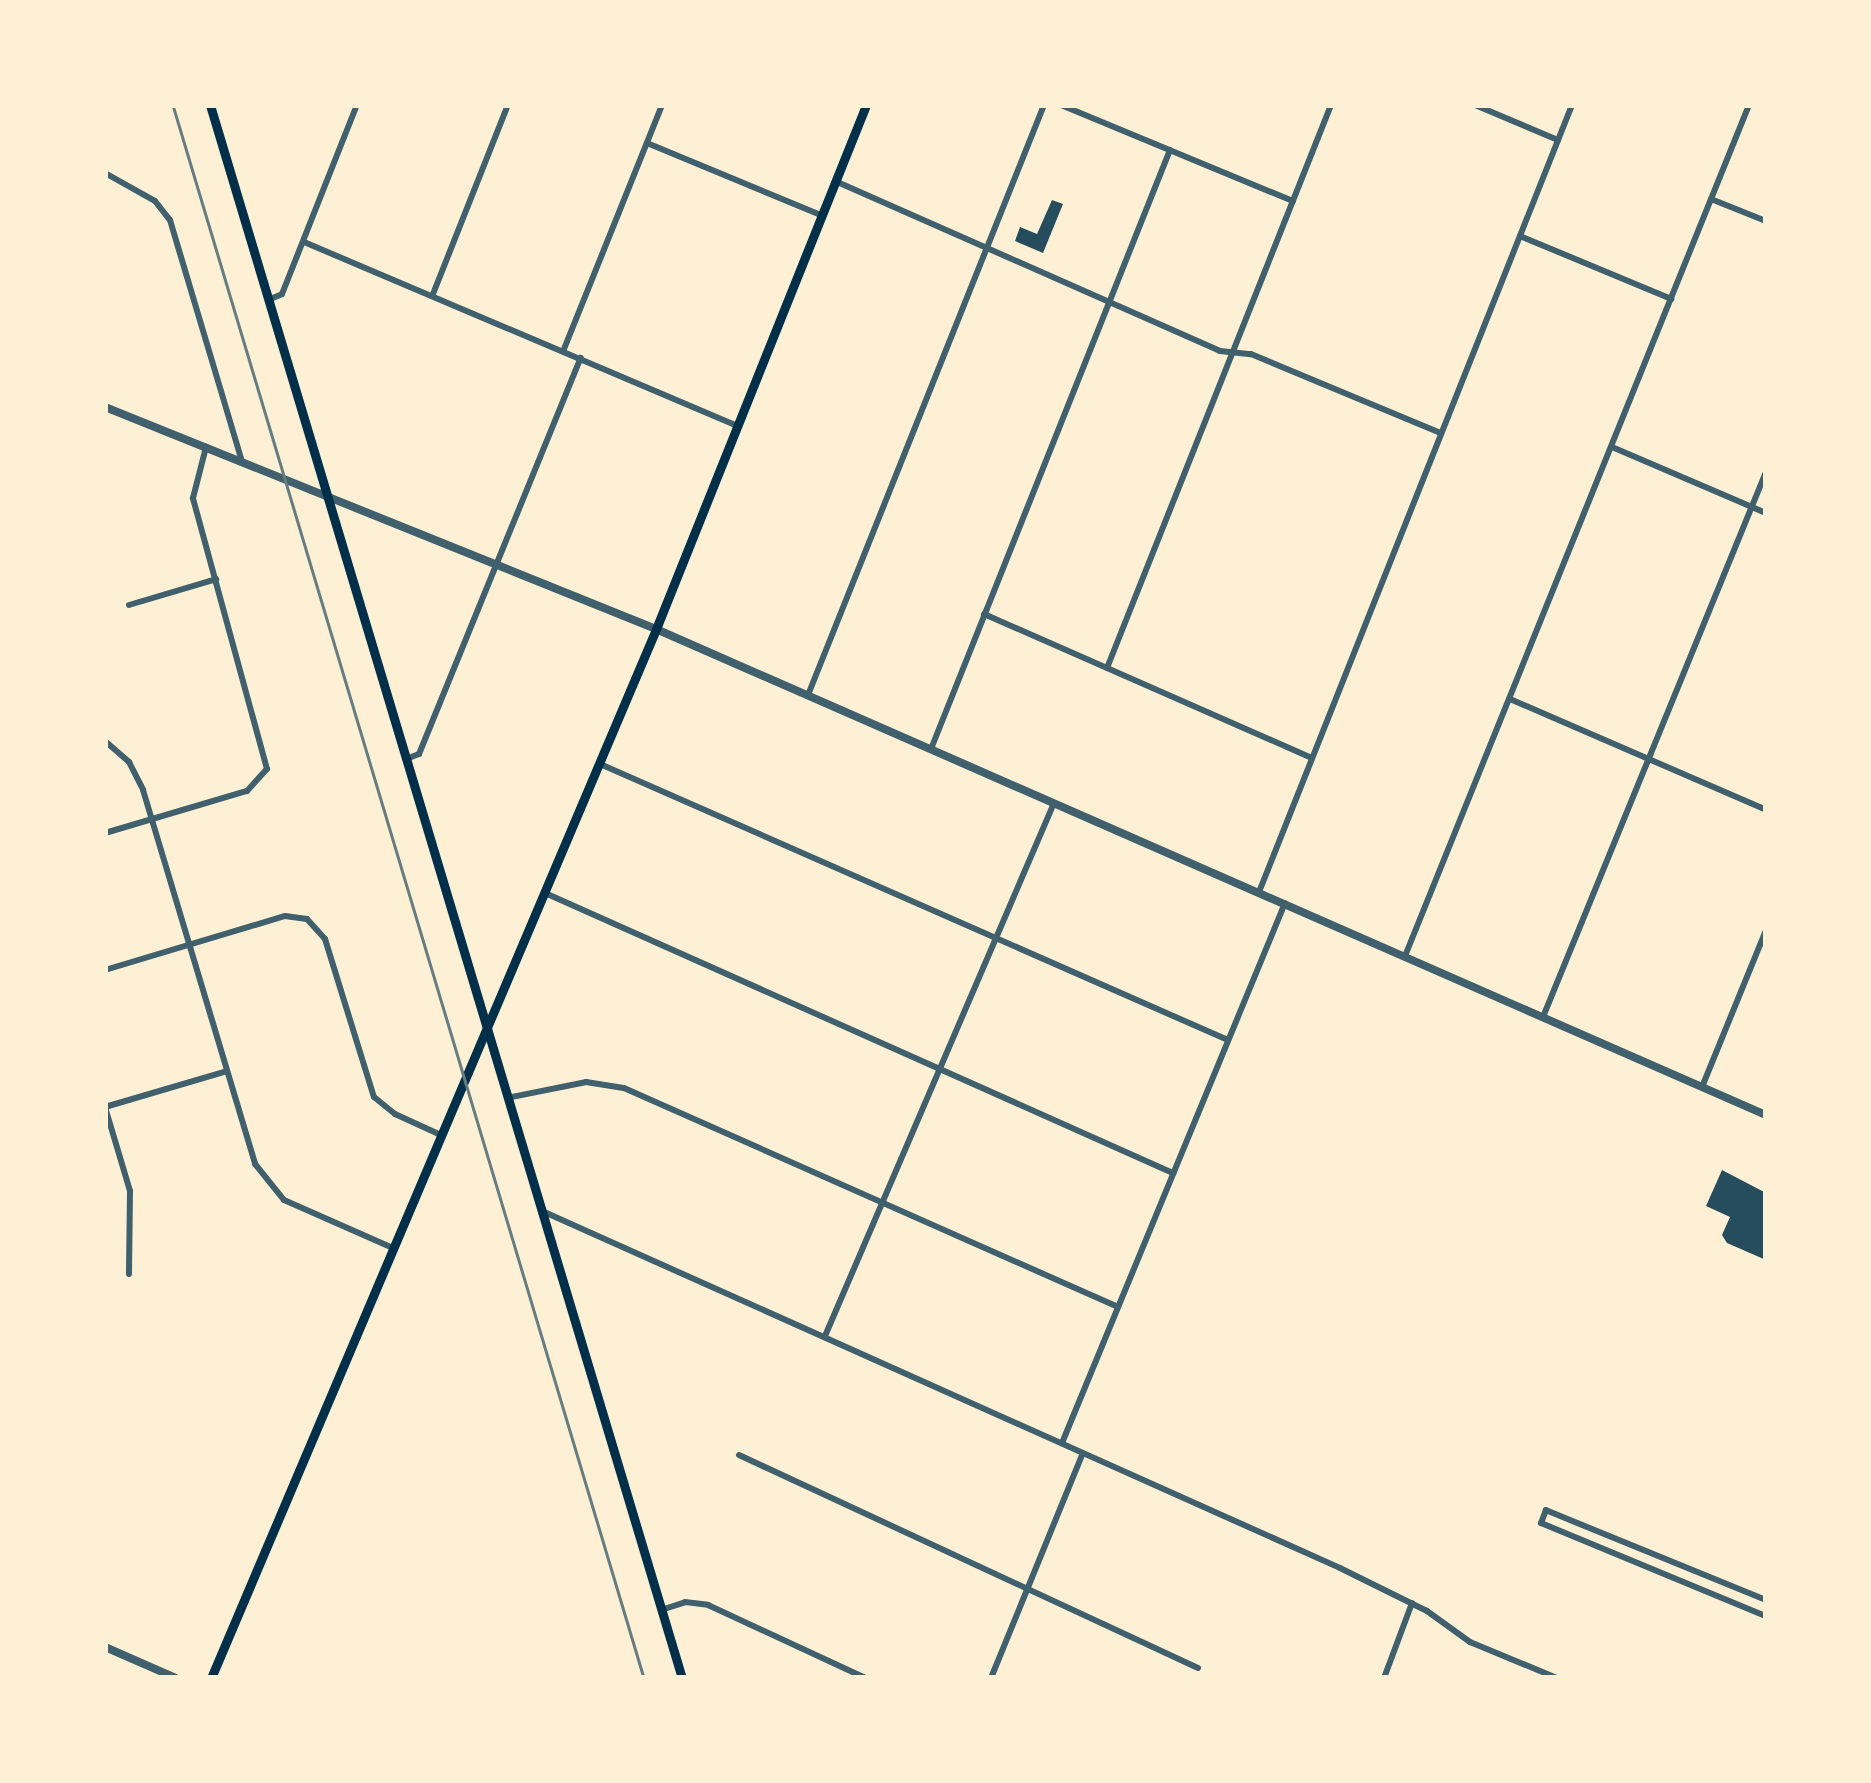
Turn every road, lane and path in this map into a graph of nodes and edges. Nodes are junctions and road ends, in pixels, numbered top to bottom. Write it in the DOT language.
graph roads {
  1 [pos="210,105"];
  2 [pos="357,105"];
  3 [pos="508,105"];
  4 [pos="662,105"];
  5 [pos="866,105"];
  6 [pos="1044,105"];
  7 [pos="1060,105"];
  8 [pos="1330,105"];
  9 [pos="1474,105"];
  10 [pos="1572,105"];
  11 [pos="1749,105"];
  12 [pos="1558,140"];
  13 [pos="647,142"];
  14 [pos="1170,150"];
  15 [pos="105,172"];
  16 [pos="835,181"];
  17 [pos="1711,199"];
  18 [pos="1292,201"];
  19 [pos="822,215"];
  20 [pos="1766,221"];
  21 [pos="1520,236"];
  22 [pos="304,242"];
  23 [pos="986,248"];
  24 [pos="432,294"];
  25 [pos="268,300"];
  26 [pos="1671,300"];
  27 [pos="1108,302"];
  28 [pos="564,349"];
  29 [pos="1233,352"];
  30 [pos="581,358"];
  31 [pos="105,406"];
  32 [pos="738,426"];
  33 [pos="1441,434"];
  34 [pos="1612,446"];
  35 [pos="206,447"];
  36 [pos="242,462"];
  37 [pos="1766,472"];
  38 [pos="326,496"];
  39 [pos="1752,507"];
  40 [pos="1766,513"];
  41 [pos="498,564"];
  42 [pos="216,579"];
  43 [pos="129,604"];
  44 [pos="984,614"];
  45 [pos="656,629"];
  46 [pos="1106,668"];
  47 [pos="808,695"];
  48 [pos="1510,699"];
  49 [pos="105,741"];
  50 [pos="931,749"];
  51 [pos="1312,758"];
  52 [pos="1649,758"];
  53 [pos="406,759"];
  54 [pos="600,764"];
  55 [pos="1054,803"];
  56 [pos="1766,810"];
  57 [pos="152,819"];
  58 [pos="105,833"];
  59 [pos="1259,892"];
  60 [pos="545,893"];
  61 [pos="1284,903"];
  62 [pos="1766,930"];
  63 [pos="995,938"];
  64 [pos="189,945"];
  65 [pos="1405,956"];
  66 [pos="105,970"];
  67 [pos="1542,1017"];
  68 [pos="486,1028"];
  69 [pos="1228,1040"];
  70 [pos="939,1070"];
  71 [pos="227,1071"];
  72 [pos="1702,1087"];
  73 [pos="508,1098"];
  74 [pos="105,1106"];
  75 [pos="1766,1115"];
  76 [pos="441,1135"];
  77 [pos="1173,1174"];
  78 [pos="883,1202"];
  79 [pos="541,1210"];
  80 [pos="393,1248"];
  81 [pos="129,1274"];
  82 [pos="1118,1307"];
  83 [pos="825,1336"];
  84 [pos="1062,1443"];
  85 [pos="1083,1453"];
  86 [pos="738,1454"];
  87 [pos="1028,1589"];
  88 [pos="1766,1600"];
  89 [pos="1412,1603"];
  90 [pos="661,1610"];
  91 [pos="1766,1616"];
  92 [pos="105,1647"];
  93 [pos="1198,1668"];
  94 [pos="1537,1674"];
  95 [pos="176,1678"];
  96 [pos="211,1678"];
  97 [pos="682,1678"];
  98 [pos="865,1678"];
  99 [pos="990,1678"];
  100 [pos="1384,1678"];
  101 [pos="1557,1678"];
  1 -- 25 [label="main road"];
  2 -- 22 [label="street"];
  3 -- 24 [label="street"];
  4 -- 13 [label="street"];
  5 -- 16 [label="main road"];
  6 -- 23 [label="street"];
  7 -- 14 [label="street"];
  8 -- 18 [label="street"];
  9 -- 12 [label="street"];
  10 -- 12 [label="street"];
  11 -- 17 [label="street"];
  12 -- 21 [label="street"];
  13 -- 19 [label="street"];
  13 -- 28 [label="street"];
  14 -- 18 [label="street"];
  14 -- 27 [label="street"];
  15 -- 36 [label="street"];
  16 -- 19 [label="main road"];
  16 -- 23 [label="street"];
  17 -- 20 [label="street"];
  17 -- 26 [label="street"];
  18 -- 29 [label="street"];
  19 -- 32 [label="main road"];
  21 -- 26 [label="street"];
  21 -- 33 [label="street"];
  22 -- 24 [label="street"];
  22 -- 25 [label="street"];
  23 -- 27 [label="street"];
  23 -- 47 [label="street"];
  24 -- 28 [label="street"];
  25 -- 38 [label="main road"];
  26 -- 34 [label="street"];
  27 -- 29 [label="street"];
  27 -- 44 [label="street"];
  28 -- 30 [label="street"];
  29 -- 33 [label="street"];
  29 -- 46 [label="street"];
  30 -- 32 [label="street"];
  30 -- 41 [label="street"];
  31 -- 35 [label="street"];
  32 -- 45 [label="main road"];
  33 -- 51 [label="street"];
  34 -- 39 [label="street"];
  34 -- 48 [label="street"];
  35 -- 36 [label="street"];
  35 -- 42 [label="street"];
  36 -- 38 [label="street"];
  37 -- 39 [label="street"];
  38 -- 41 [label="street"];
  38 -- 53 [label="main road"];
  39 -- 40 [label="street"];
  39 -- 52 [label="street"];
  41 -- 45 [label="street"];
  41 -- 53 [label="street"];
  42 -- 43 [label="street"];
  42 -- 57 [label="street"];
  44 -- 46 [label="street"];
  44 -- 50 [label="street"];
  45 -- 47 [label="street"];
  45 -- 54 [label="main road"];
  46 -- 51 [label="street"];
  47 -- 50 [label="street"];
  48 -- 52 [label="street"];
  48 -- 65 [label="street"];
  49 -- 57 [label="street"];
  50 -- 55 [label="street"];
  51 -- 59 [label="street"];
  52 -- 56 [label="street"];
  52 -- 67 [label="street"];
  53 -- 68 [label="main road"];
  54 -- 60 [label="main road"];
  54 -- 63 [label="street"];
  55 -- 59 [label="street"];
  55 -- 63 [label="street"];
  57 -- 58 [label="street"];
  57 -- 64 [label="street"];
  59 -- 61 [label="street"];
  60 -- 68 [label="main road"];
  60 -- 70 [label="street"];
  61 -- 65 [label="street"];
  61 -- 69 [label="street"];
  62 -- 72 [label="street"];
  63 -- 69 [label="street"];
  63 -- 70 [label="street"];
  64 -- 66 [label="street"];
  64 -- 71 [label="street"];
  64 -- 76 [label="street"];
  65 -- 67 [label="street"];
  67 -- 72 [label="street"];
  68 -- 73 [label="main road"];
  68 -- 76 [label="main road"];
  69 -- 77 [label="street"];
  70 -- 77 [label="street"];
  70 -- 78 [label="street"];
  71 -- 74 [label="street"];
  71 -- 80 [label="street"];
  72 -- 75 [label="street"];
  73 -- 78 [label="street"];
  73 -- 79 [label="main road"];
  74 -- 81 [label="street"];
  76 -- 80 [label="main road"];
  77 -- 82 [label="street"];
  78 -- 82 [label="street"];
  78 -- 83 [label="street"];
  79 -- 83 [label="street"];
  79 -- 90 [label="main road"];
  80 -- 96 [label="main road"];
  82 -- 84 [label="street"];
  83 -- 84 [label="street"];
  84 -- 85 [label="street"];
  85 -- 87 [label="street"];
  85 -- 89 [label="street"];
  86 -- 87 [label="street"];
  87 -- 93 [label="street"];
  87 -- 99 [label="street"];
  88 -- 91 [label="street"];
  89 -- 94 [label="street"];
  89 -- 100 [label="street"];
  90 -- 97 [label="main road"];
  90 -- 98 [label="street"];
  92 -- 95 [label="street"];
  94 -- 101 [label="street"];
}
